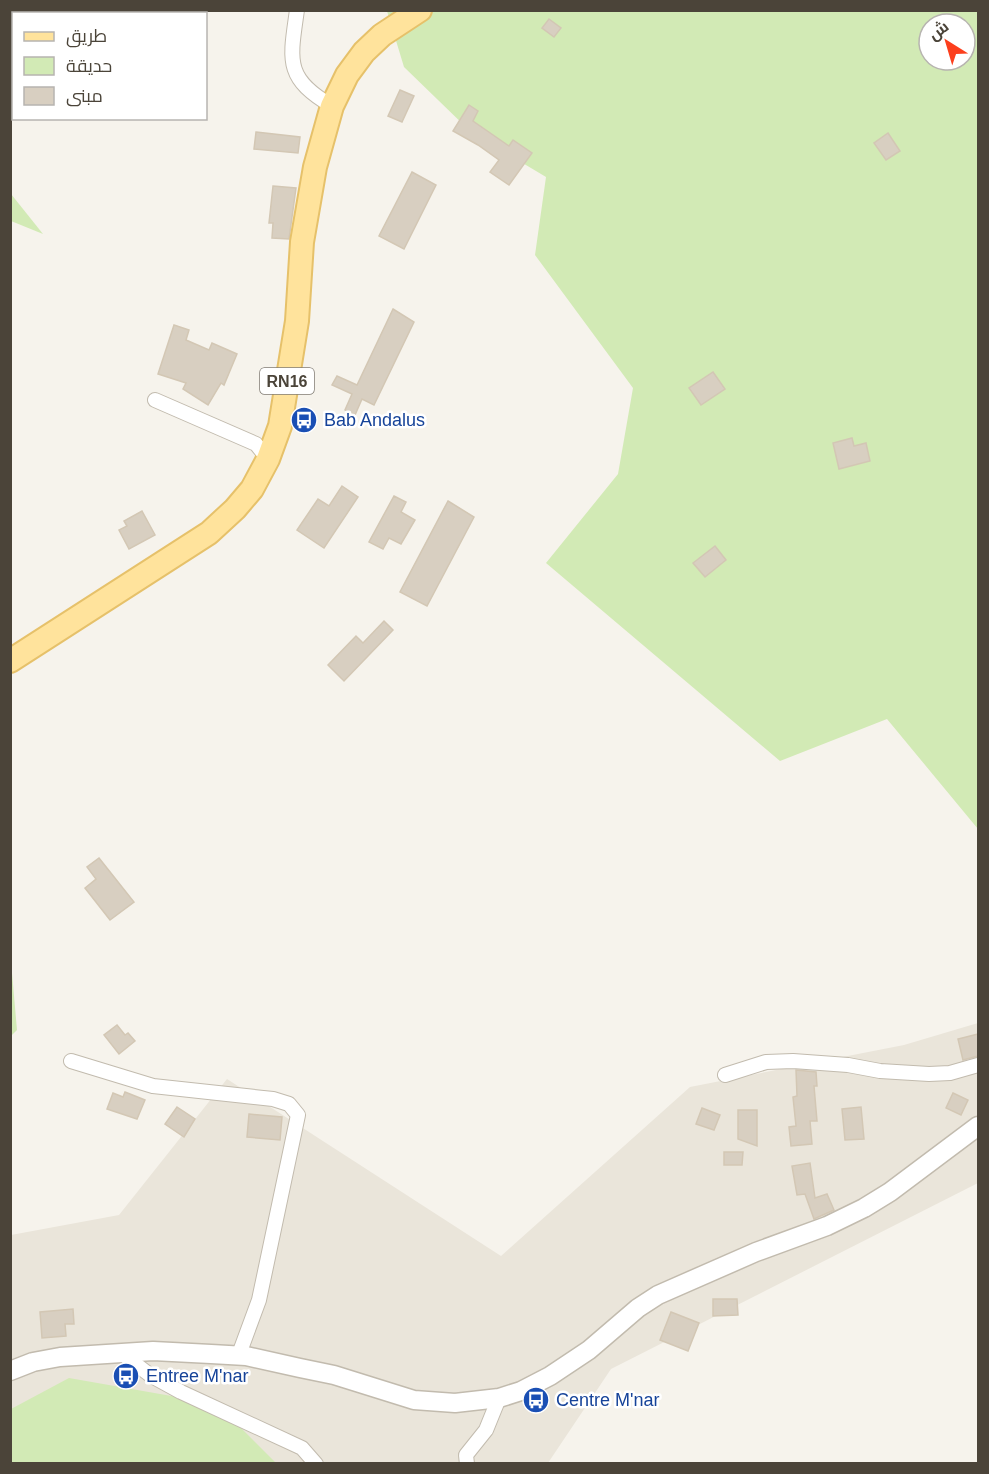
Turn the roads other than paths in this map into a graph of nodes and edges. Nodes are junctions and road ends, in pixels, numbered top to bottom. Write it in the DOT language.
graph roads {
  1 [pos="297,10"];
  2 [pos="420,10"];
  3 [pos="333,106"];
  4 [pos="155,400"];
  5 [pos="268,459"];
  6 [pos="10,661"];
  7 [pos="71,1061"];
  8 [pos="978,1065"];
  9 [pos="725,1075"];
  10 [pos="978,1126"];
  11 [pos="121,1353"];
  12 [pos="238,1357"];
  13 [pos="10,1371"];
  14 [pos="499,1398"];
  15 [pos="316,1464"];
  16 [pos="467,1464"];
  1 -- 3 [label="street"];
  2 -- 3 [label="main road, RN16"];
  3 -- 5 [label="main road, RN16"];
  4 -- 5 [label="street"];
  5 -- 6 [label="main road, RN16"];
  7 -- 12 [label="street"];
  8 -- 9 [label="street"];
  10 -- 14 [label="street"];
  11 -- 12 [label="street"];
  11 -- 13 [label="street"];
  11 -- 15 [label="street"];
  12 -- 14 [label="street"];
  14 -- 16 [label="street"];
}
